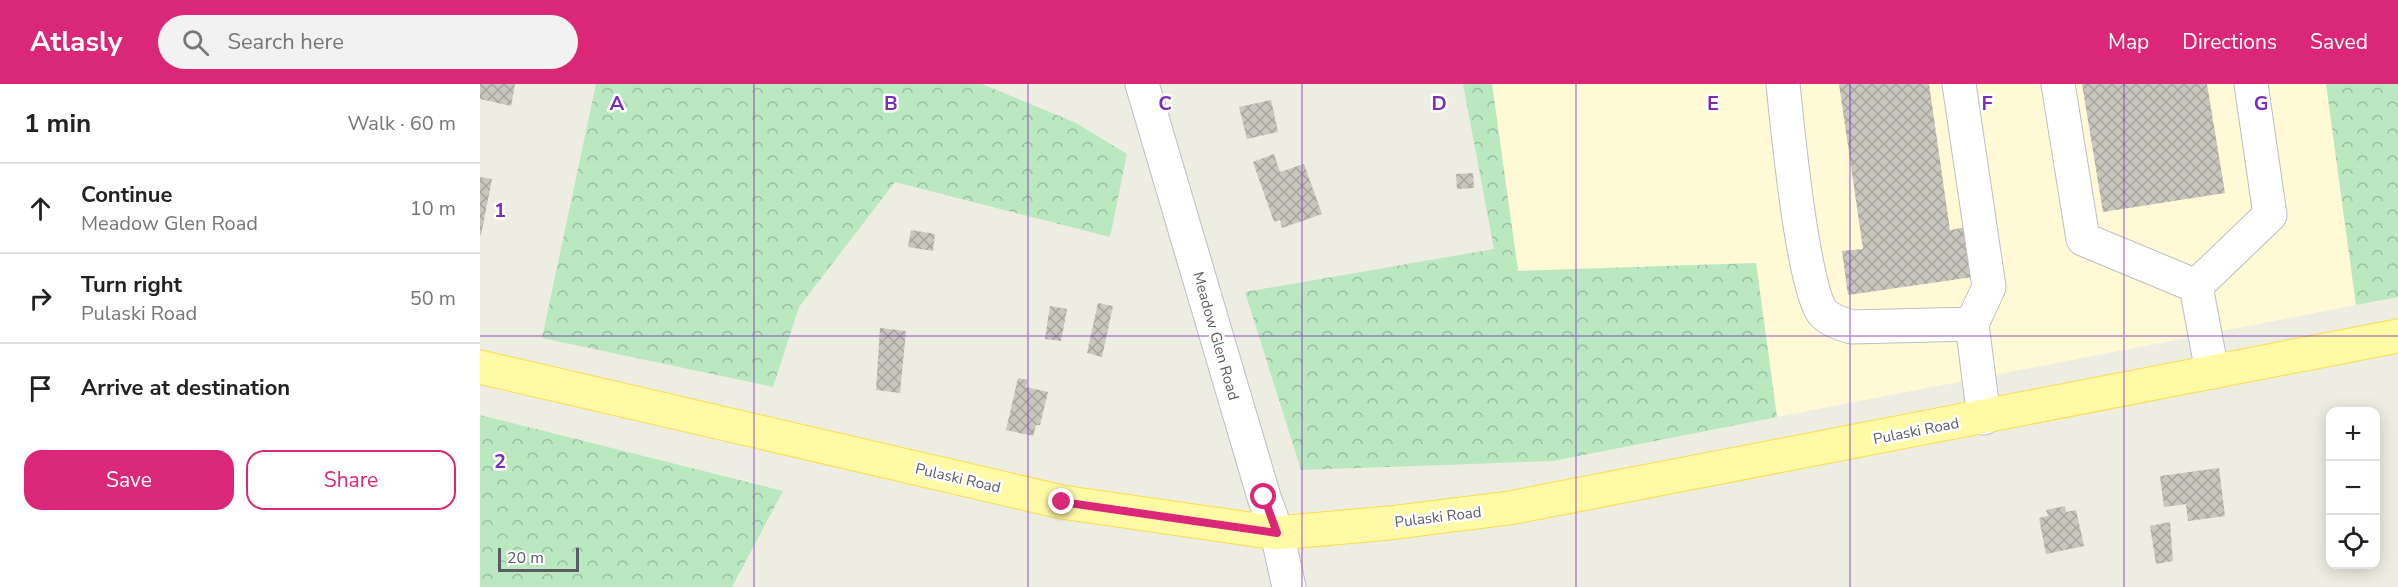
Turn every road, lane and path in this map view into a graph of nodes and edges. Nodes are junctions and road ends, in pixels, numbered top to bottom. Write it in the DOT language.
graph roads {
  1 [pos="1142,84"];
  2 [pos="1783,84"];
  3 [pos="1959,84"];
  4 [pos="2058,84"];
  5 [pos="2251,84"];
  6 [pos="2196,286"];
  7 [pos="1972,324"];
  8 [pos="2398,336"];
  9 [pos="480,367"];
  10 [pos="2212,372"];
  11 [pos="1984,418"];
  12 [pos="1277,533"];
  13 [pos="1289,587"];
  1 -- 12 [label="street, Meadow Glen Road"];
  2 -- 7 [label="street"];
  3 -- 7 [label="street"];
  4 -- 6 [label="street"];
  5 -- 6 [label="street"];
  6 -- 10 [label="street"];
  7 -- 11 [label="street"];
  8 -- 10 [label="main road, Pulaski Road"];
  9 -- 12 [label="main road, Pulaski Road"];
  10 -- 11 [label="main road, Pulaski Road"];
  11 -- 12 [label="main road, Pulaski Road"];
  12 -- 13 [label="street, Meadow Glen Road"];
}
